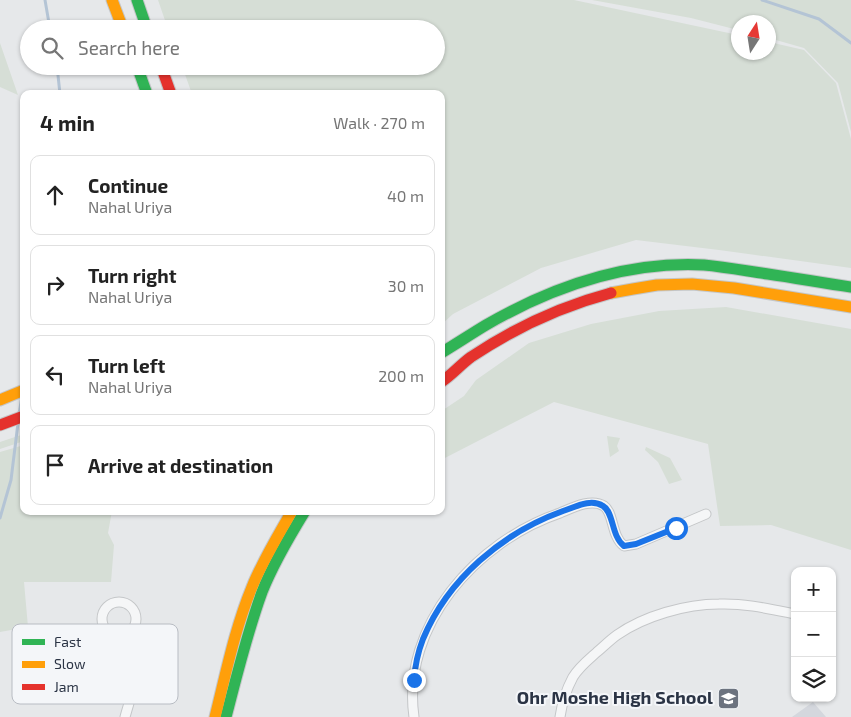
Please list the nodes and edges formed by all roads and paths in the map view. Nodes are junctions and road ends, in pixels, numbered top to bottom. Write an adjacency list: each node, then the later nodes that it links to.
1 (112, 0): 3 (main road)
2 (137, 0): 4 (main road)
3 (120, 20)
4 (144, 20)
5 (140, 75): 7 (main road)
6 (164, 75): 8 (main road)
7 (146, 90)
8 (170, 90)
9 (851, 287): 11 (main road)
10 (851, 307): 14 (main road)
11 (445, 352)
12 (445, 359): 13 (main road)
13 (445, 378)
14 (445, 379)
15 (20, 392): 16 (main road)
16 (0, 400)
17 (20, 418): 18 (main road)
18 (0, 425)
19 (706, 514): 27 (street)
20 (290, 515): 25 (main road)
21 (304, 515): 26 (main road)
22 (791, 613): 28 (street)
23 (129, 704): 24 (street)
24 (125, 717)
25 (215, 717)
26 (226, 717)
27 (414, 717)
28 (560, 717)

